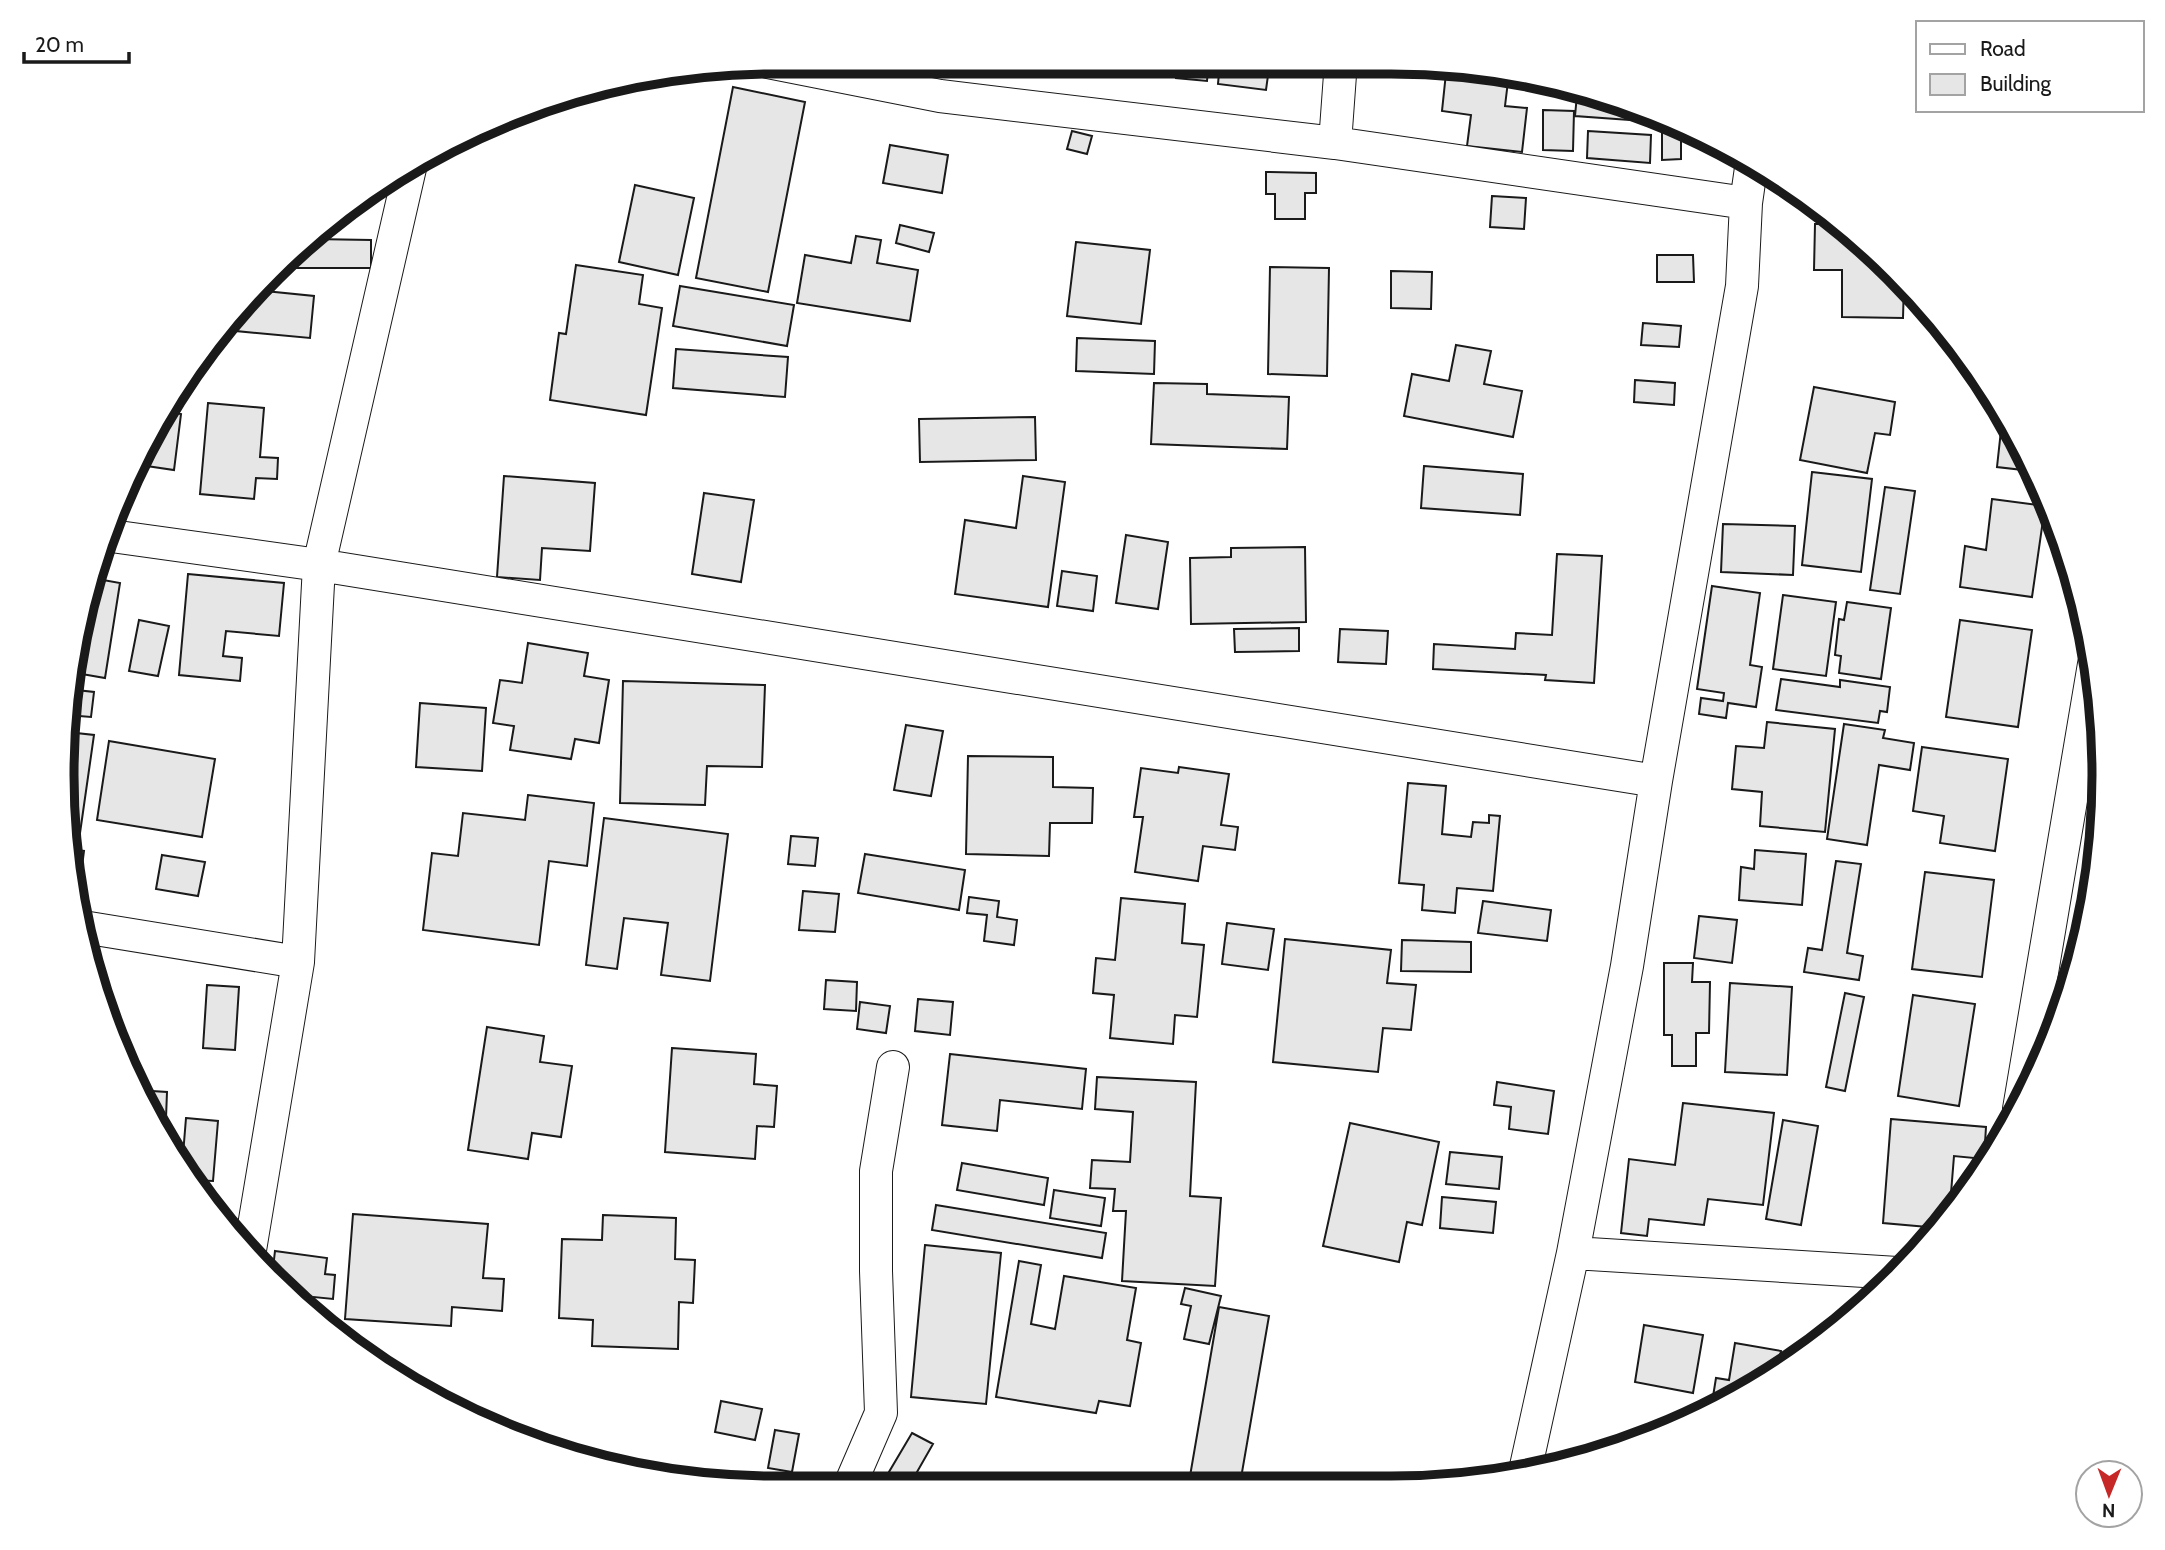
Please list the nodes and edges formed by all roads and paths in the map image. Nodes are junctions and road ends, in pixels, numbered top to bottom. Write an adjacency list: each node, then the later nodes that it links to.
1 (829, 74): 3 (street)
2 (1340, 74): 3 (street)
3 (1335, 143): 6 (street)
4 (1750, 173): 6 (street)
5 (408, 177): 8 (street)
6 (1746, 203): 10 (street)
7 (116, 537): 8 (street)
8 (319, 565): 10 (street); 12 (street)
9 (2087, 704): 14 (street)
10 (1656, 781): 16 (street)
11 (91, 928): 12 (street)
12 (298, 962): 15 (street)
13 (893, 1067): 19 (street)
14 (2025, 1071)
15 (251, 1242)
16 (1573, 1253): 17 (street); 18 (street)
17 (1885, 1272)
18 (1527, 1463)
19 (853, 1476)

